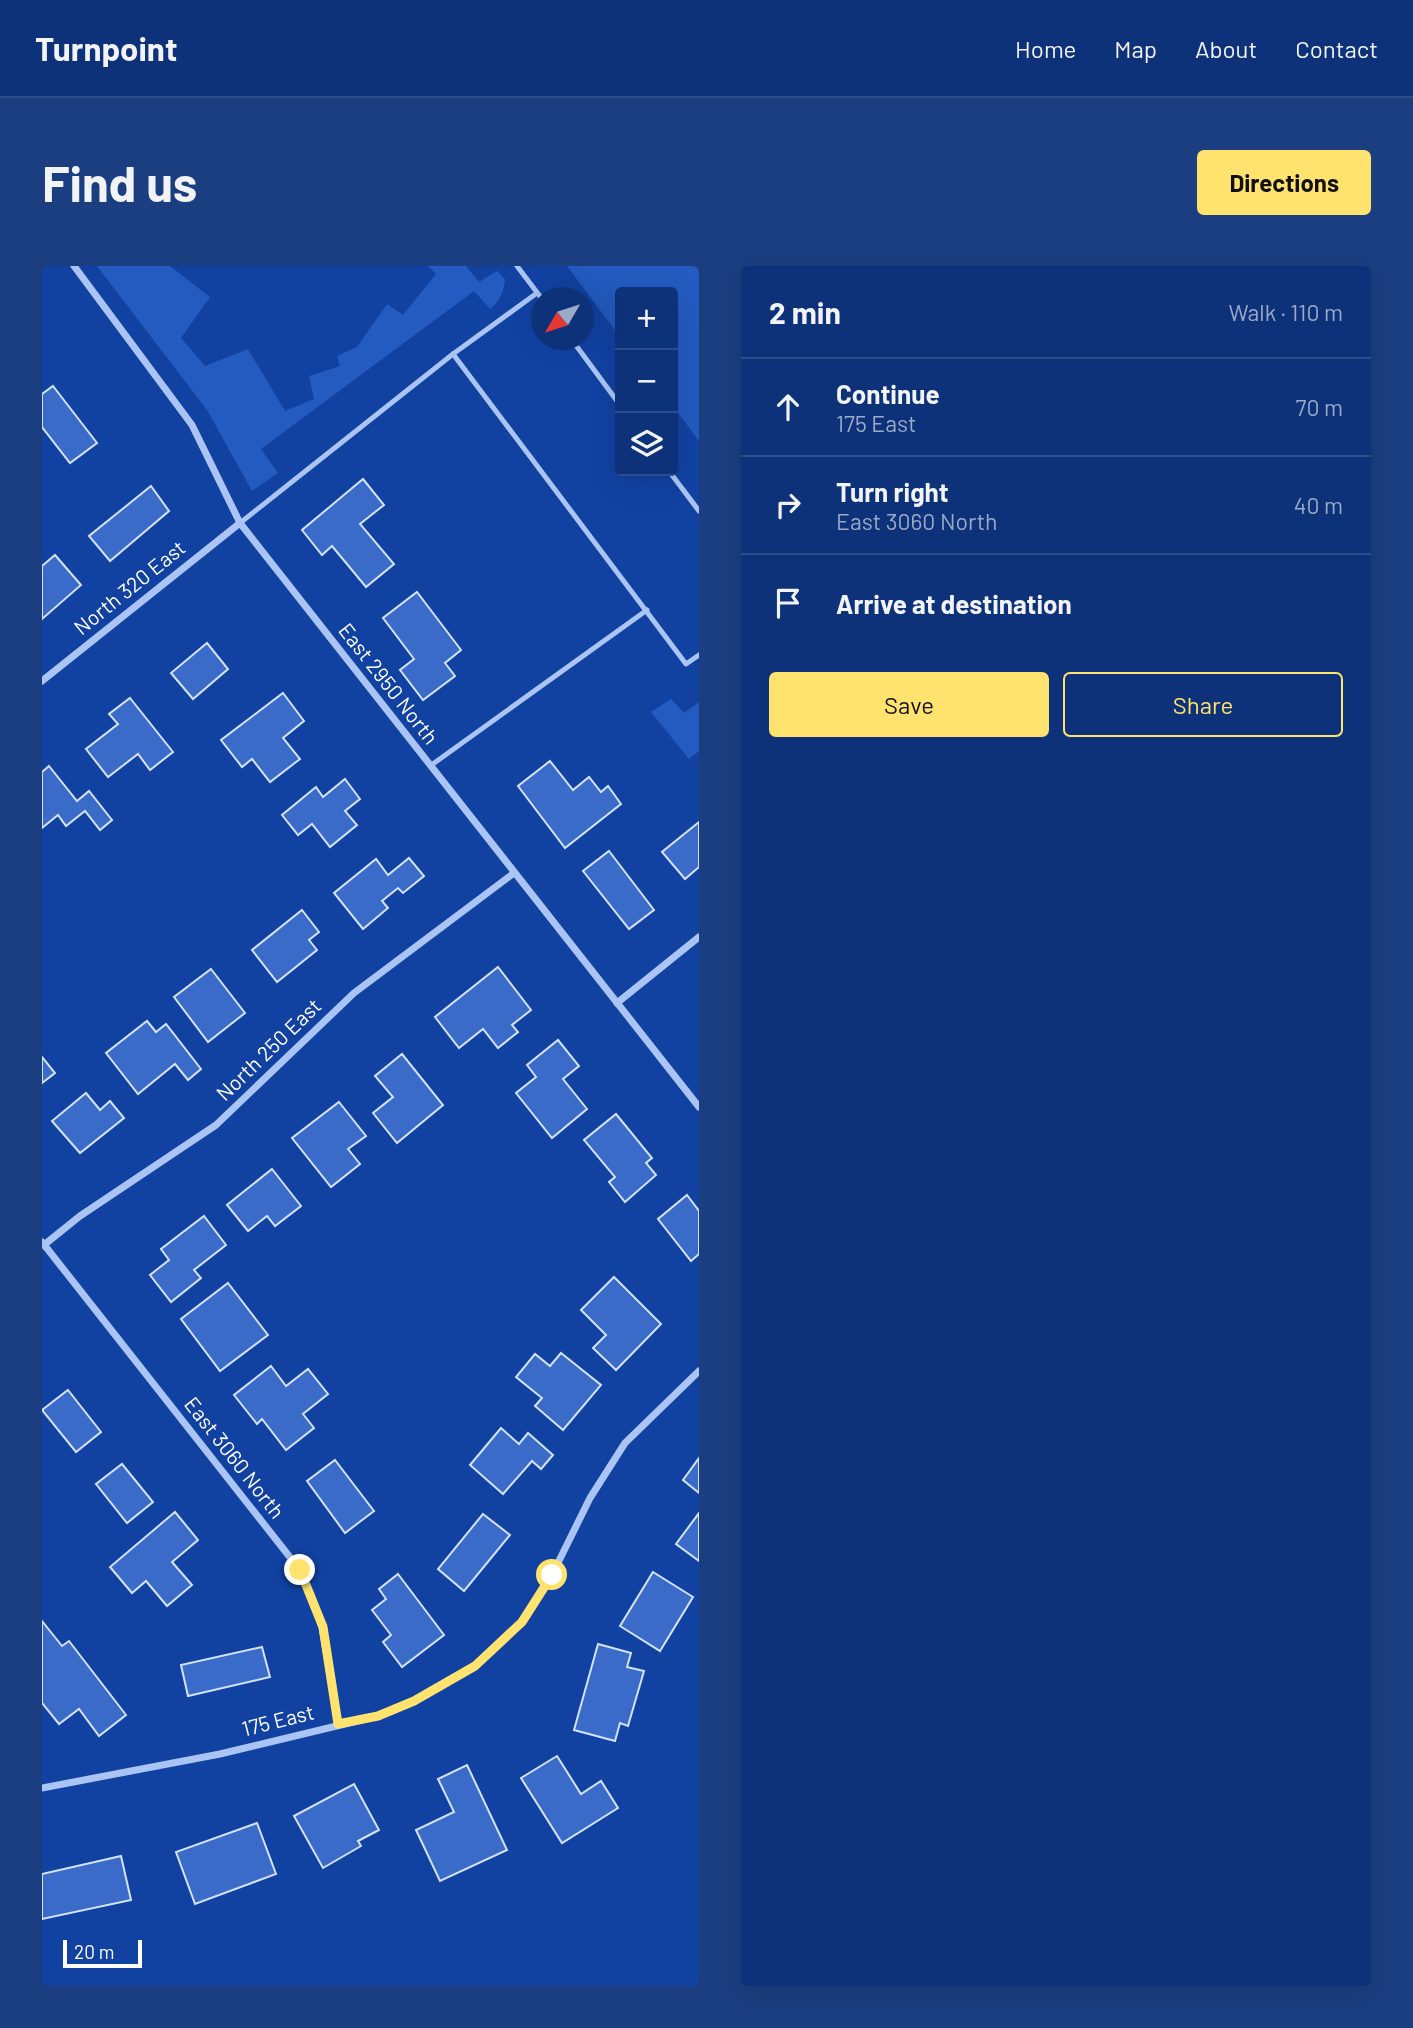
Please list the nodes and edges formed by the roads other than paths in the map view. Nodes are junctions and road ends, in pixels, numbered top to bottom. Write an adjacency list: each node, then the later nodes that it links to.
1 (74, 266): 10 (street, East 2950 North)
2 (517, 266): 3 (lane)
3 (533, 287)
4 (531, 297): 6 (lane)
5 (579, 350): 7 (lane)
6 (453, 354): 10 (lane); 11 (lane)
7 (615, 398)
8 (673, 476): 9 (lane)
9 (699, 511)
10 (240, 523): 13 (street, North 320 East); 14 (street, East 2950 North)
11 (647, 610): 12 (lane); 14 (lane)
12 (699, 655)
13 (42, 681)
14 (430, 766): 15 (street, East 2950 North)
15 (514, 873): 17 (street, East 2950 North); 19 (street, North 250 East)
16 (699, 937): 17 (street)
17 (617, 1003): 18 (street, East 2950 North)
18 (699, 1107)
19 (43, 1243): 21 (street, East 3060 North)
20 (699, 1371): 21 (street, 175 East)
21 (338, 1724): 22 (street, 175 East)
22 (42, 1788)

